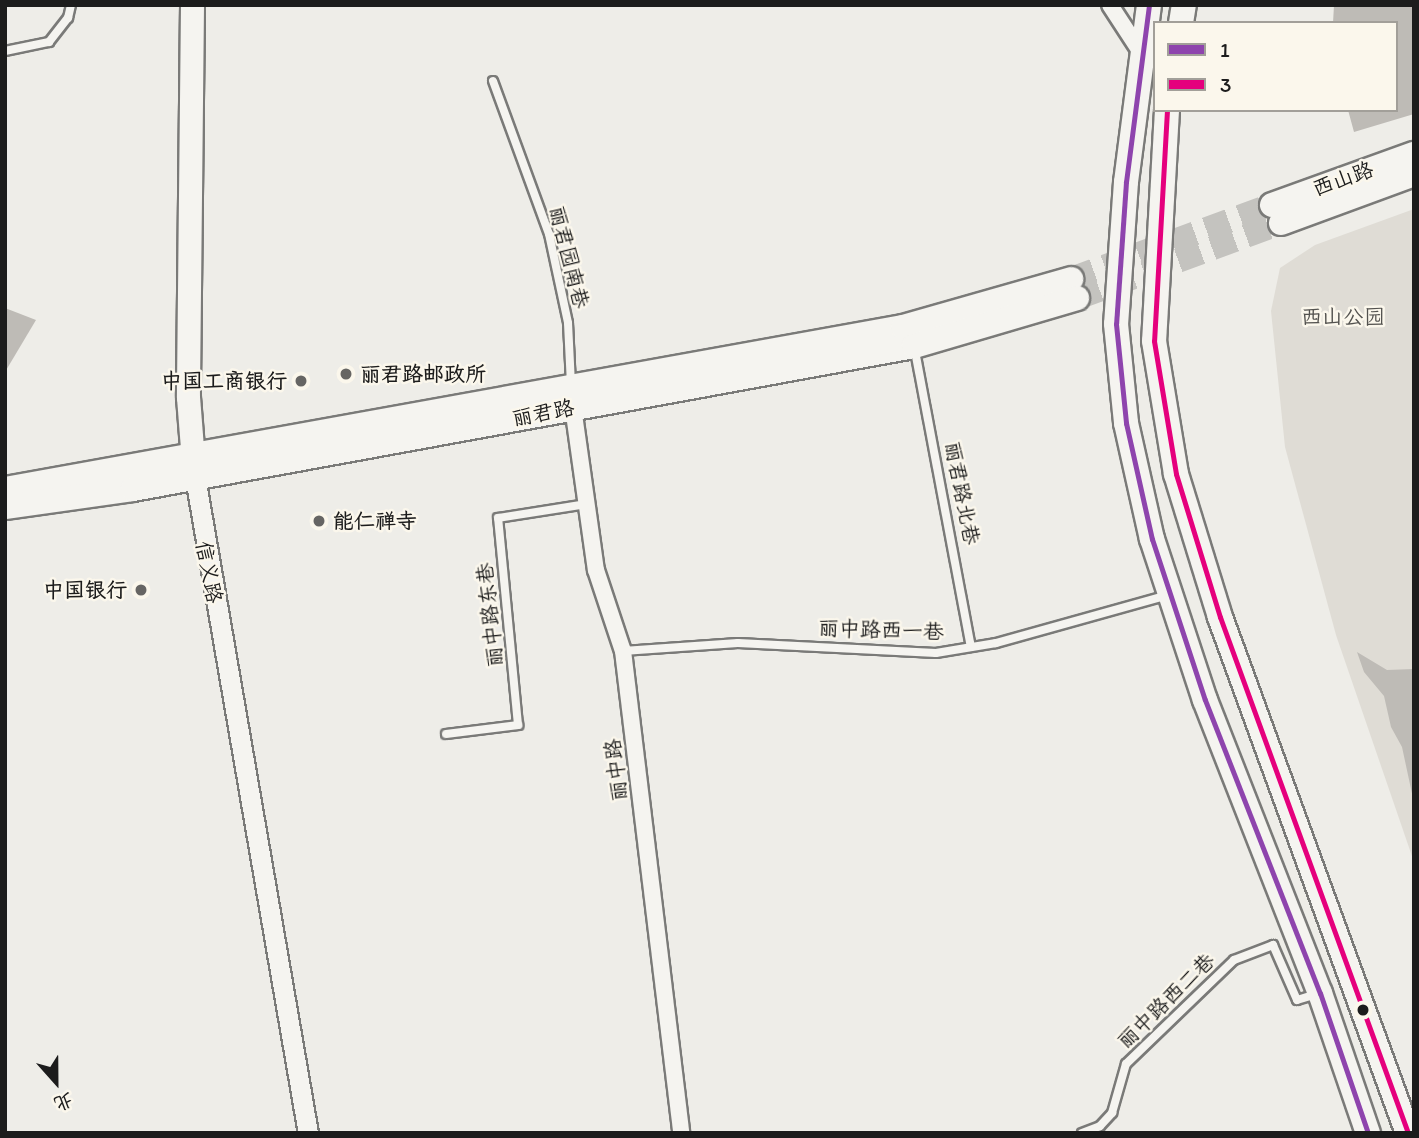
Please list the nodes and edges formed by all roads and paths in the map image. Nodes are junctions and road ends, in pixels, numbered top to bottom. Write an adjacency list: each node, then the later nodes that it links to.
1 (71, 5): 5 (lane)
2 (192, 5): 13 (main road, 信义路)
3 (1110, 5): 6 (street)
4 (1149, 5): 6 (main road)
5 (5, 51)
6 (1142, 54): 17 (main road)
7 (493, 81): 12 (lane, 丽君园南巷)
8 (1167, 112): 26 (main road)
9 (1414, 154): 10 (main road, 西山路)
10 (1414, 174)
11 (914, 346): 12 (main road, 丽君路); 12 (main road, 丽君路); 18 (lane, 丽君路北巷)
12 (572, 395): 13 (main road, 丽君路); 15 (street, 丽中路)
13 (194, 466): 14 (main road, 丽君路); 16 (main road, 丽君路); 22 (street, 信义路)
14 (5, 489)
15 (586, 504): 19 (street, 丽中路); 20 (lane, 丽中路东巷)
16 (5, 508)
17 (1173, 593): 18 (lane, 丽中路西一巷); 21 (main road)
18 (971, 647): 19 (lane, 丽中路西一巷)
19 (623, 651): 23 (street, 丽中路)
20 (446, 734)
21 (1320, 993): 24 (lane, 丽中路西二巷); 25 (main road)
22 (308, 1133)
23 (681, 1133)
24 (1082, 1133)
25 (1368, 1133)
26 (1408, 1133)

